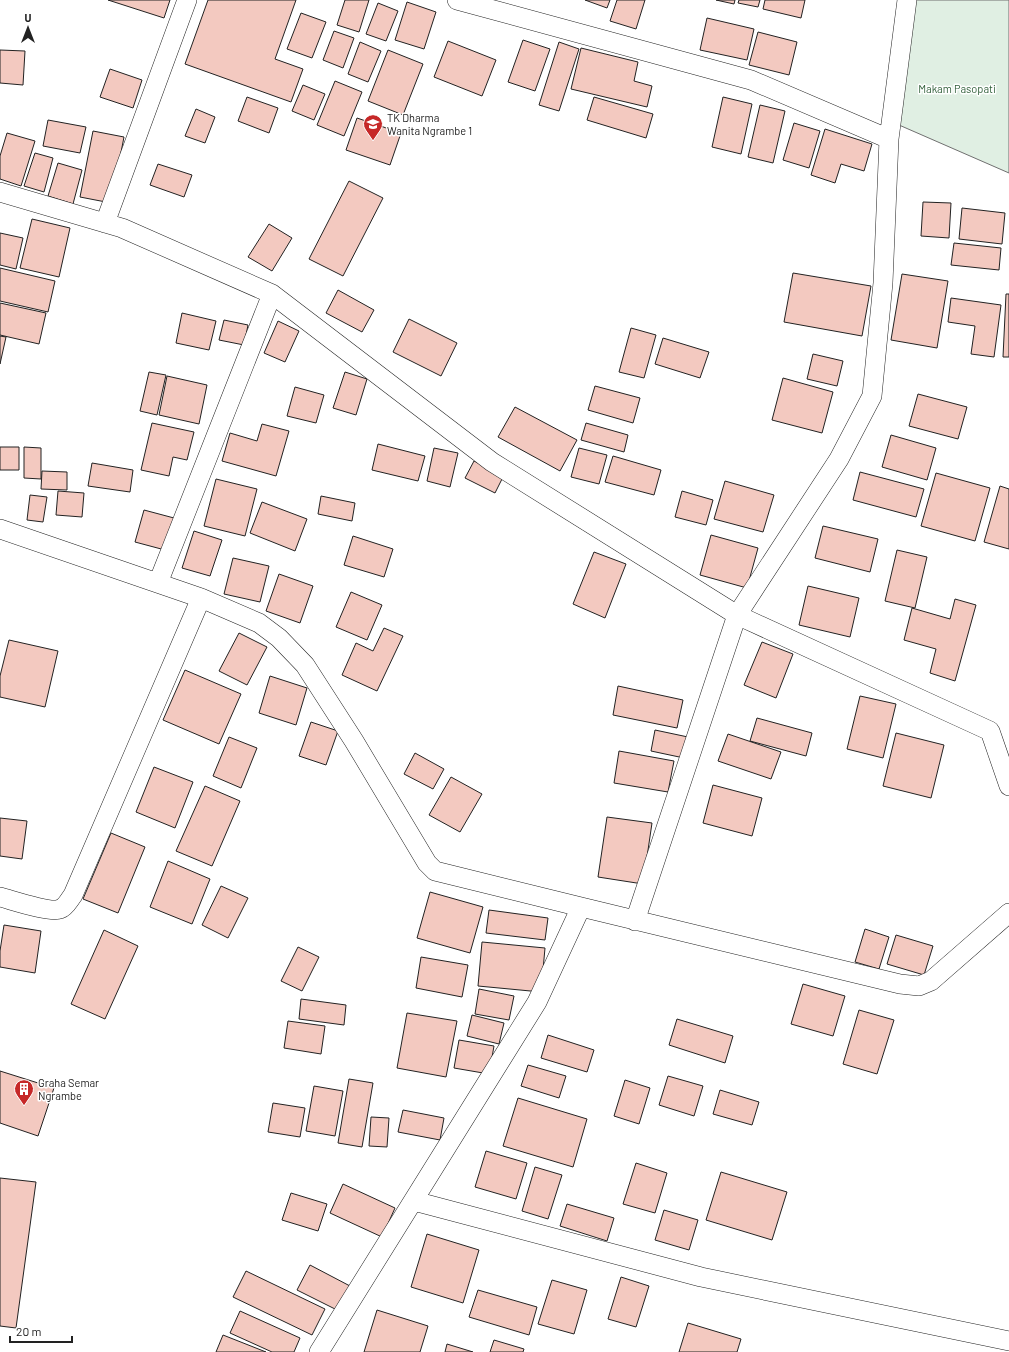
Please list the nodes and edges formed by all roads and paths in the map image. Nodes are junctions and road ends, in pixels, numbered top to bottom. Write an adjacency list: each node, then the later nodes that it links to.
1 (186, 0): 6 (street)
2 (457, 0): 4 (street)
3 (907, 0): 4 (street)
4 (889, 139): 11 (street)
5 (0, 192): 6 (street)
6 (105, 222): 7 (street)
7 (272, 294): 9 (street); 11 (street)
8 (0, 529): 9 (street)
9 (158, 583): 10 (street)
10 (201, 598): 13 (street); 14 (street)
11 (736, 615): 12 (street); 16 (street)
12 (1009, 786)
13 (0, 897)
14 (581, 907): 16 (street); 17 (street)
15 (1009, 914): 16 (street)
16 (635, 921)
17 (414, 1200): 18 (street); 19 (street)
18 (1009, 1341)
19 (321, 1351)

